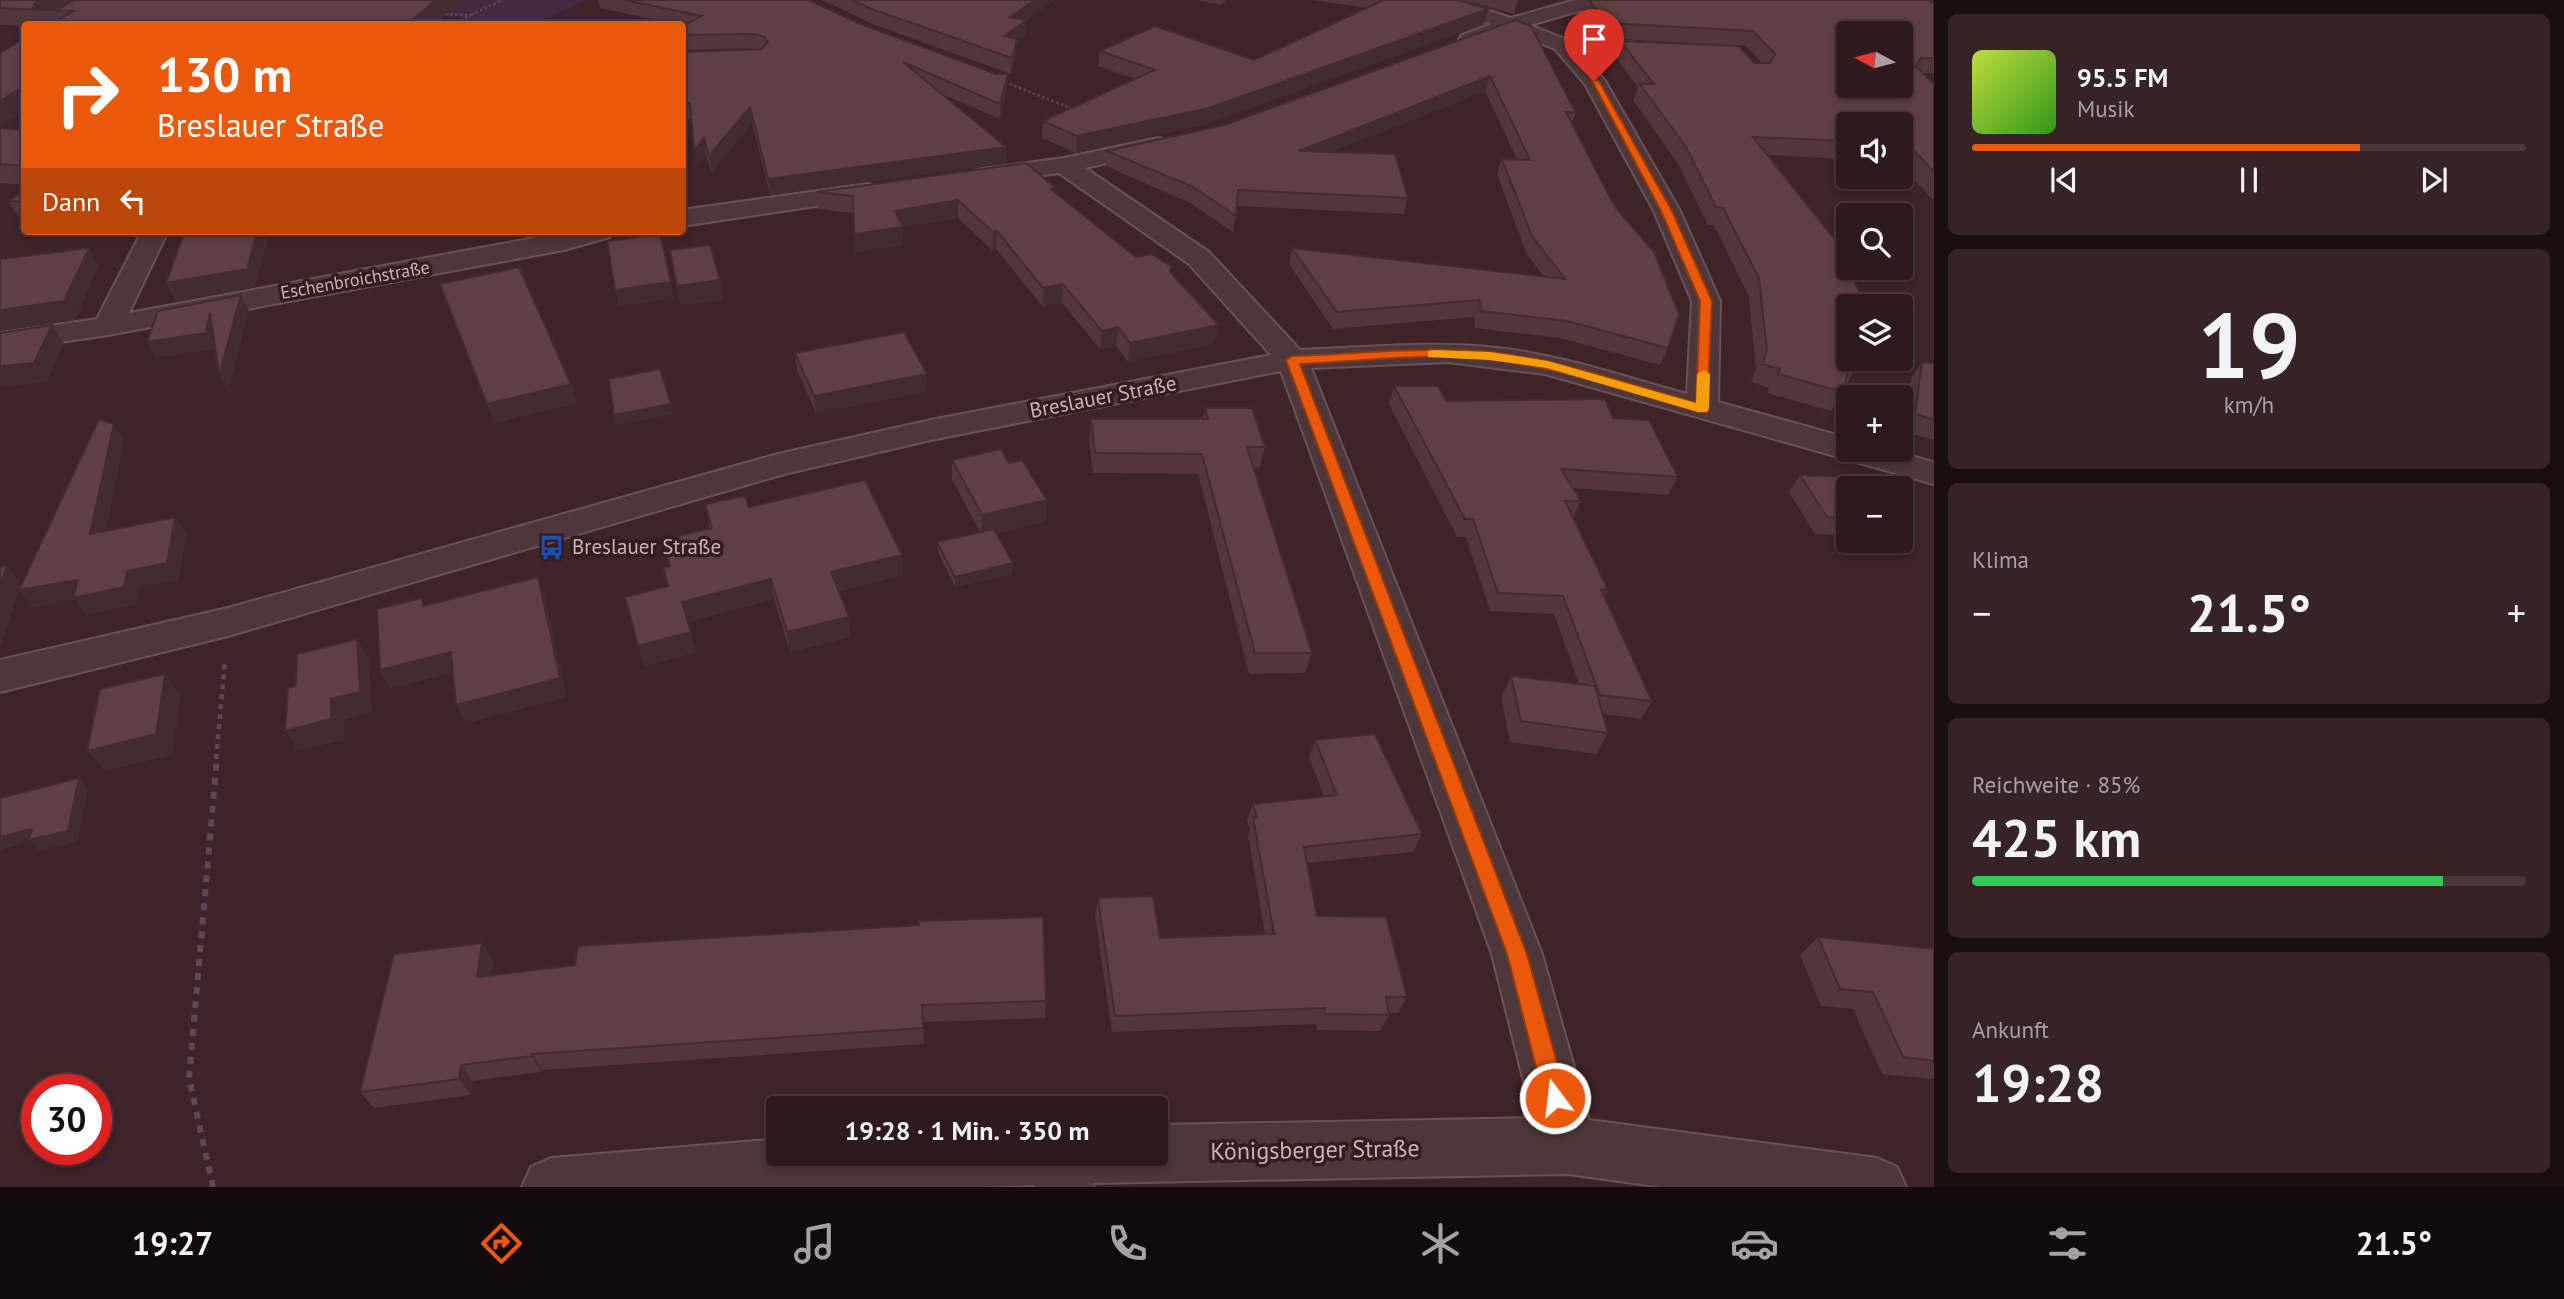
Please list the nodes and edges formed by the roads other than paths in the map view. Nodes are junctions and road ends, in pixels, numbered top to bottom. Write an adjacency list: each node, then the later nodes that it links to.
1 (1435, 0): 3 (street)
2 (1596, 0): 3 (street)
3 (1511, 24): 4 (street); 5 (street)
4 (1562, 45): 6 (street); 17 (street)
5 (1447, 48)
6 (1694, 51)
7 (1174, 141): 8 (street)
8 (1064, 165): 9 (street); 16 (street)
9 (956, 180)
10 (888, 189): 11 (street)
11 (686, 217)
12 (153, 235): 14 (street)
13 (588, 235): 14 (street, Eschenbroichstraße)
14 (108, 326): 15 (street, Eschenbroichstraße)
15 (0, 342)
16 (1292, 360): 17 (street, Breslauer Straße); 21 (street, Breslauer Straße); 22 (street)
17 (1702, 409): 18 (street, Breslauer Straße)
18 (1836, 445)
19 (1895, 462): 20 (street, Breslauer Straße)
20 (1934, 473)
21 (0, 676)
22 (1568, 1146): 23 (street, Königsberger Straße); 26 (street, Königsberger Straße)
23 (1063, 1171): 24 (street, Königsberger Straße)
24 (784, 1177): 25 (street, Königsberger Straße)
25 (551, 1187)
26 (1877, 1187)

